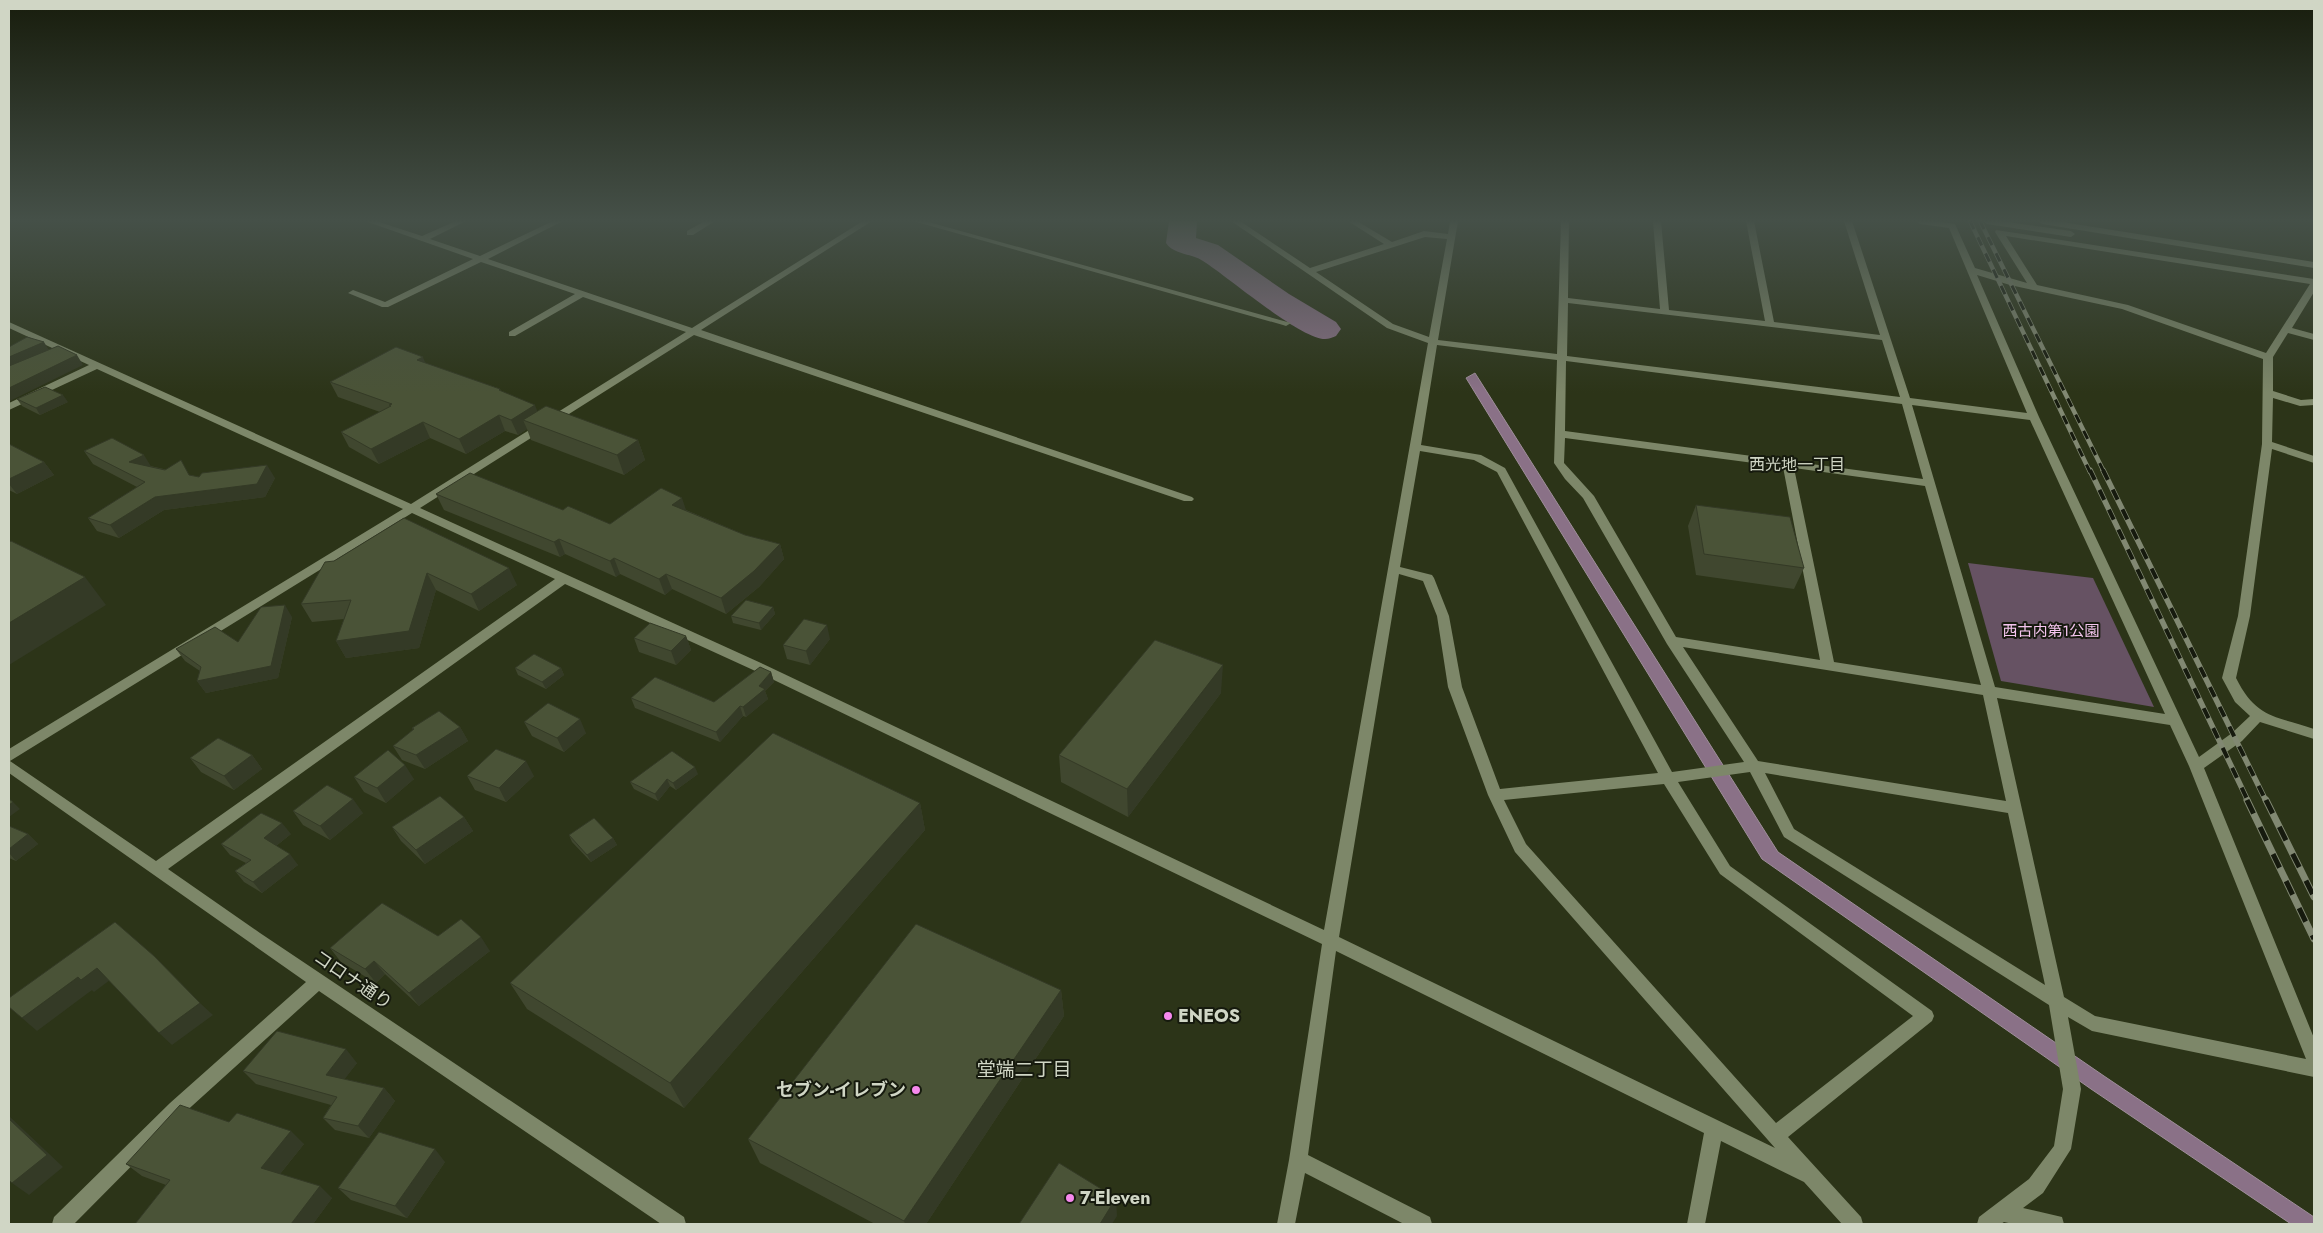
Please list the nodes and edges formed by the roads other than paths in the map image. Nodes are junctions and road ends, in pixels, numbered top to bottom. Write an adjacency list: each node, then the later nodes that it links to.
1 (440, 279): 17 (street)
2 (540, 279): 18 (street)
3 (775, 279): 25 (street)
4 (1125, 279): 21 (street)
5 (1321, 279): 29 (street)
6 (1444, 279): 29 (street)
7 (1564, 279): 19 (street)
8 (1662, 279): 20 (street)
9 (1761, 279): 23 (street)
10 (1866, 279): 28 (street)
11 (1975, 279): 39 (street)
12 (2003, 279): 16 (street)
13 (2029, 279): 16 (street)
14 (2286, 279): 15 (street)
15 (2314, 284): 24 (street)
16 (2034, 287): 31 (street)
17 (353, 293)
18 (583, 293): 25 (street); 26 (street)
19 (1563, 300): 20 (street); 33 (street)
20 (1665, 313): 23 (street)
21 (1286, 323)
22 (9, 325): 30 (street)
23 (1770, 325): 28 (street)
24 (2286, 329): 27 (street); 31 (street)
25 (692, 330): 46 (street); 47 (street)
26 (512, 334)
27 (2314, 337)
28 (1885, 338): 36 (street)
29 (1434, 342): 33 (street); 42 (street)
30 (66, 351): 32 (street); 34 (street)
31 (2268, 357): 35 (street)
32 (49, 358)
33 (1562, 358): 36 (street); 40 (street)
34 (98, 366): 38 (street); 47 (street)
35 (2268, 393): 37 (street); 41 (street)
36 (1906, 401): 39 (street); 45 (street)
37 (2314, 402)
38 (9, 407)
39 (2034, 417): 54 (street)
40 (1560, 434): 44 (street); 50 (street)
41 (2267, 444): 43 (street); 53 (street)
42 (1416, 447): 48 (street); 60 (street)
43 (2314, 460)
44 (1788, 465): 45 (street); 51 (street)
45 (1929, 483): 52 (street)
46 (1188, 499)
47 (411, 509): 49 (street); 56 (street)
48 (1395, 569): 61 (street); 64 (street)
49 (563, 579): 63 (street); 64 (street)
50 (1672, 641): 51 (street); 58 (street)
51 (1828, 666): 52 (street)
52 (1989, 691): 54 (street); 62 (street)
53 (2258, 716): 55 (street); 59 (street)
54 (2175, 721): 59 (street)
55 (2314, 734)
56 (9, 756)
57 (9, 766): 63 (street, コロナ通り)
58 (1754, 766): 60 (street); 62 (street); 66 (street)
59 (2196, 766): 67 (street)
60 (1668, 778): 61 (street); 70 (street)
61 (1495, 795): 70 (street)
62 (2015, 808): 66 (street)
63 (157, 869): 65 (street, コロナ通り)
64 (1330, 940): 69 (street); 71 (street)
65 (319, 981): 74 (street); 75 (street, コロナ通り)
66 (2057, 1002): 68 (street); 73 (street)
67 (2314, 1058)
68 (2314, 1069)
69 (1714, 1129): 72 (street); 78 (street)
70 (1776, 1135): 72 (street)
71 (1298, 1160): 76 (street); 77 (street)
72 (1808, 1174): 79 (street)
73 (2004, 1213): 80 (street); 81 (street)
74 (61, 1224)
75 (677, 1224)
76 (1286, 1224)
77 (1423, 1224)
78 (1696, 1224)
79 (1854, 1224)
80 (1986, 1224)
81 (2055, 1224)

